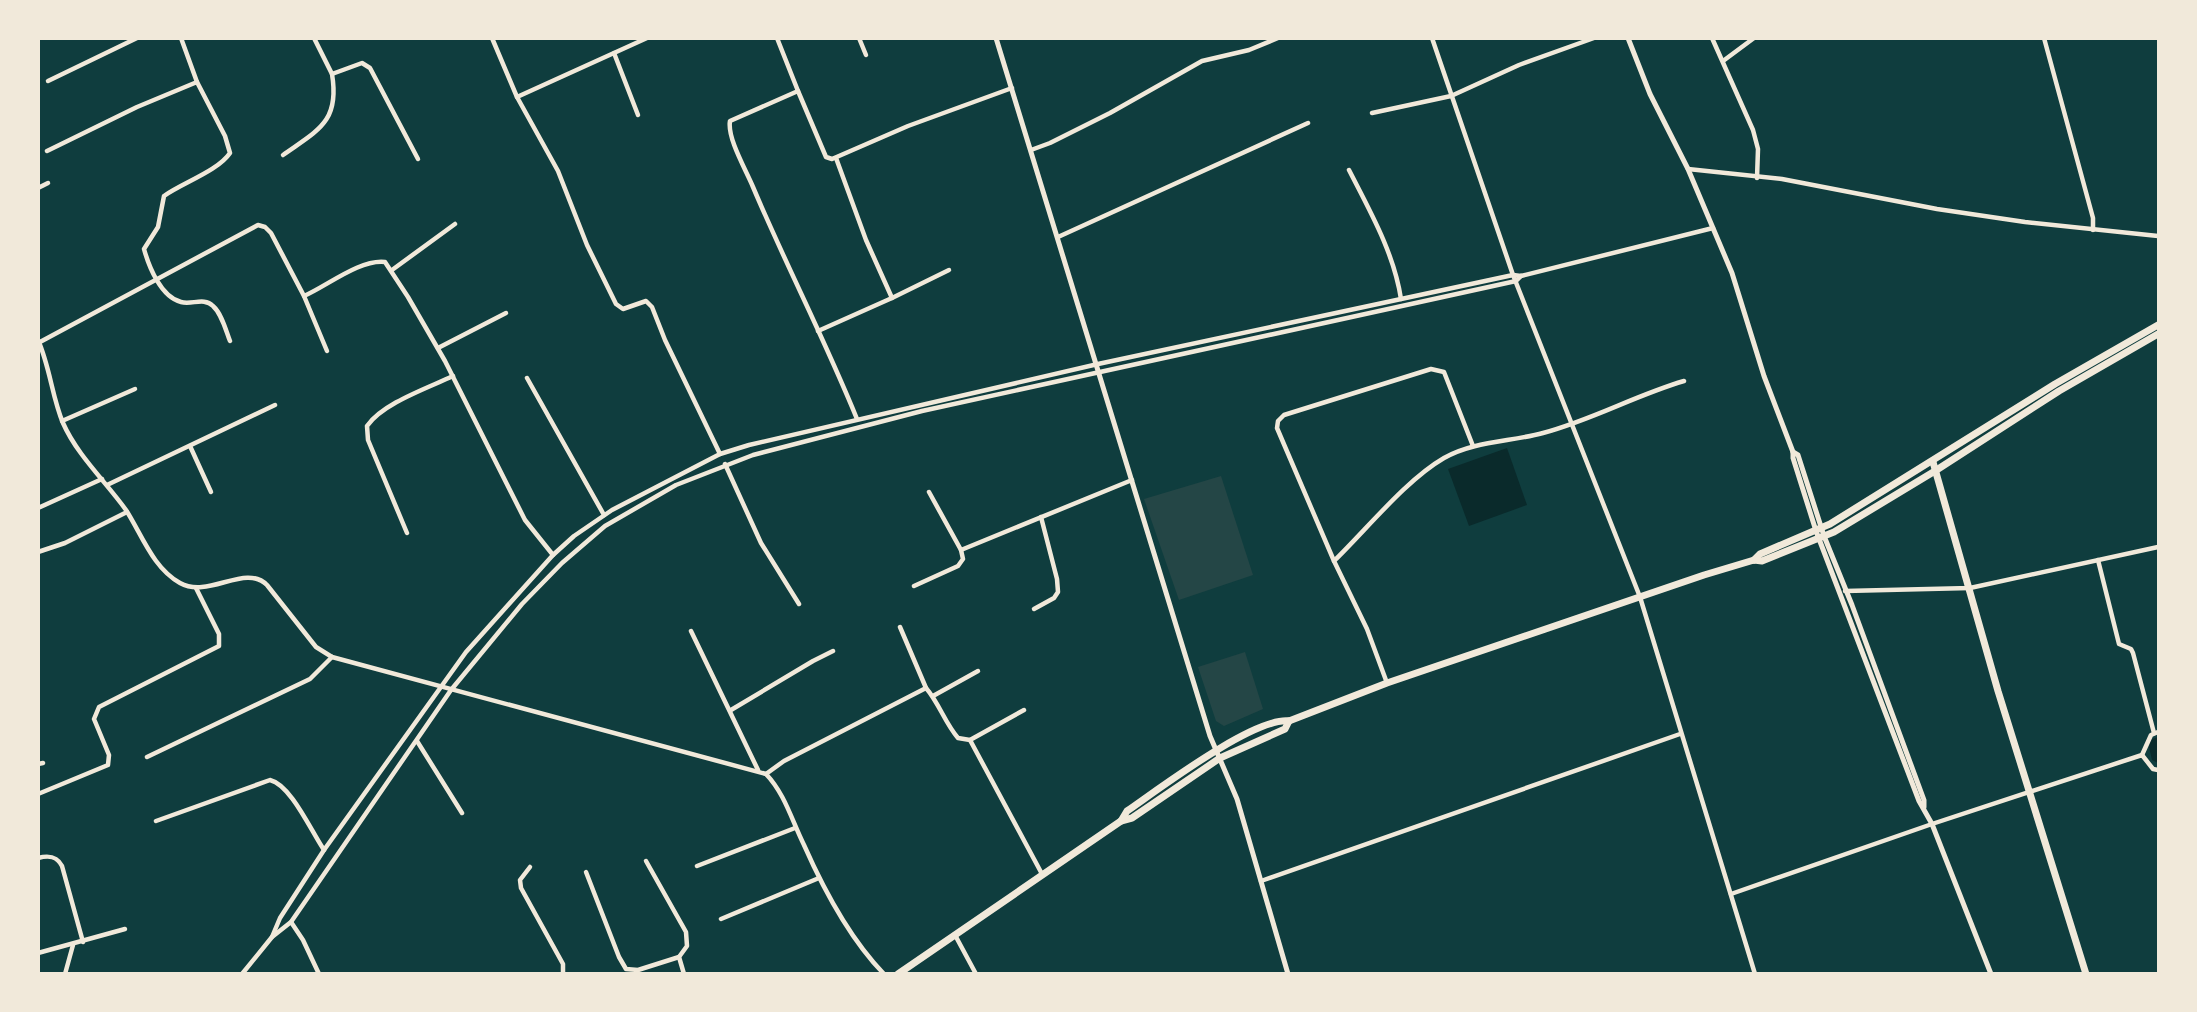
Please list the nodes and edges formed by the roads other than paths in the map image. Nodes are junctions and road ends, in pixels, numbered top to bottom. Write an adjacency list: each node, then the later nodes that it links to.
1 (137, 38): 20 (street)
2 (181, 38): 21 (street)
3 (314, 38): 19 (street)
4 (492, 38): 25 (street)
5 (647, 38): 16 (street)
6 (777, 38): 23 (street)
7 (859, 38): 17 (street)
8 (996, 38): 22 (street)
9 (1278, 38): 30 (street)
10 (1432, 38): 24 (street)
11 (1594, 38): 24 (street)
12 (1628, 38): 34 (street)
13 (1712, 38): 18 (street)
14 (1754, 38): 18 (street)
15 (2045, 38): 41 (street)
16 (614, 53): 25 (street); 27 (street)
17 (866, 55)
18 (1723, 61): 36 (street)
19 (332, 74): 31 (street); 33 (street)
20 (48, 81)
21 (197, 82): 29 (street); 48 (street)
22 (1012, 88): 30 (street); 32 (street)
23 (798, 90): 32 (street); 55 (street)
24 (1451, 96): 26 (street); 46 (street)
25 (517, 97): 72 (street)
26 (1372, 113)
27 (638, 114)
28 (1308, 123): 43 (street)
29 (47, 150)
30 (1031, 150): 43 (street)
31 (283, 155)
32 (836, 158): 51 (street)
33 (418, 159)
34 (1688, 169): 36 (street); 40 (street)
35 (1349, 170): 52 (street)
36 (1757, 178): 41 (street)
37 (48, 183): 38 (street)
38 (38, 188)
39 (455, 224): 44 (street)
40 (1713, 228): 47 (street); 86 (street)
41 (2093, 230): 42 (street)
42 (2158, 236)
43 (1058, 237): 61 (street)
44 (392, 270): 50 (street); 59 (street)
45 (949, 270): 51 (street)
46 (1513, 275): 47 (street); 49 (street); 52 (street)
47 (1521, 276): 49 (street)
48 (157, 279): 50 (street); 57 (street); 58 (street)
49 (1516, 281): 61 (street); 69 (street)
50 (304, 296): 60 (street)
51 (892, 298): 55 (street)
52 (1401, 299): 61 (street)
53 (506, 313): 59 (street)
54 (2158, 325): 73 (main road)
55 (818, 331): 67 (street)
56 (2158, 334): 75 (main road)
57 (39, 341): 68 (street)
58 (230, 341)
59 (438, 349): 62 (street)
60 (327, 351)
61 (1099, 367): 67 (street); 74 (street); 77 (street)
62 (453, 376): 85 (street); 90 (street)
63 (527, 378): 83 (street)
64 (1684, 381): 69 (street)
65 (135, 389): 68 (street)
66 (275, 405): 70 (street)
67 (857, 419): 72 (street)
68 (62, 421): 76 (street)
69 (1573, 424): 71 (street); 97 (street)
70 (190, 446): 78 (street); 79 (street)
71 (1473, 446): 92 (street); 92 (street)
72 (720, 454): 83 (street)
73 (1933, 462): 75 (main road); 86 (main road)
74 (725, 464): 98 (street); 108 (street)
75 (1935, 471): 86 (main road); 95 (main road)
76 (102, 478): 78 (street); 81 (street)
77 (1132, 480): 84 (street); 116 (street)
78 (107, 485): 82 (street)
79 (211, 492)
80 (929, 492): 88 (street)
81 (38, 508)
82 (127, 512): 89 (street); 94 (street)
83 (604, 515): 90 (street)
84 (1041, 517): 88 (street); 99 (street)
85 (407, 533)
86 (1820, 534): 96 (street); 97 (main road)
87 (2158, 547): 91 (street)
88 (961, 550): 93 (street)
89 (38, 552)
90 (553, 555): 106 (street)
91 (2098, 560): 95 (street); 112 (street)
92 (1334, 561): 105 (street)
93 (914, 586)
94 (196, 587): 103 (street); 123 (street)
95 (1970, 588): 96 (street); 122 (main road)
96 (1842, 591): 126 (street)
97 (1640, 597): 105 (main road); 113 (street)
98 (799, 604)
99 (1034, 609)
100 (900, 627): 107 (street)
101 (691, 631): 110 (street)
102 (833, 651): 110 (street)
103 (332, 657): 106 (street); 118 (street)
104 (978, 671): 109 (street)
105 (1387, 683): 116 (main road)
106 (440, 687): 108 (street); 128 (street)
107 (926, 688): 109 (street); 121 (street)
108 (451, 690): 115 (street); 120 (street)
109 (933, 696): 114 (street)
110 (731, 710): 120 (street)
111 (1024, 710): 114 (street)
112 (2156, 733): 117 (street)
113 (1680, 734): 136 (street); 137 (street)
114 (970, 740): 134 (street)
115 (417, 741): 124 (street); 139 (street)
116 (1218, 754): 134 (main road); 136 (street)
117 (2143, 755): 119 (street); 122 (street)
118 (147, 757)
119 (2158, 770)
120 (758, 771): 121 (street)
121 (766, 774): 127 (street)
122 (2030, 793): 126 (street); 158 (main road)
123 (38, 794)
124 (462, 813)
125 (156, 821): 128 (street)
126 (1932, 824): 137 (street); 157 (street)
127 (795, 828): 131 (street); 135 (street)
128 (324, 850): 142 (street)
129 (38, 858): 143 (street)
130 (646, 861): 146 (street)
131 (697, 866)
132 (530, 867): 150 (street)
133 (586, 872): 146 (street)
134 (1042, 874): 141 (main road)
135 (819, 878): 138 (street); 152 (street)
136 (1261, 881): 155 (street)
137 (1731, 894): 156 (street)
138 (721, 919)
139 (291, 922): 142 (street); 149 (street)
140 (125, 929): 143 (street)
141 (955, 934): 153 (main road); 154 (street)
142 (272, 937): 148 (street)
143 (83, 942): 144 (street)
144 (73, 945): 145 (street); 147 (street)
145 (38, 953)
146 (679, 957): 151 (street)
147 (65, 974)
148 (242, 974)
149 (319, 974)
150 (564, 974)
151 (684, 974)
152 (884, 974)
153 (898, 974)
154 (976, 974)
155 (1287, 974)
156 (1755, 974)
157 (1991, 974)
158 (2086, 974)

